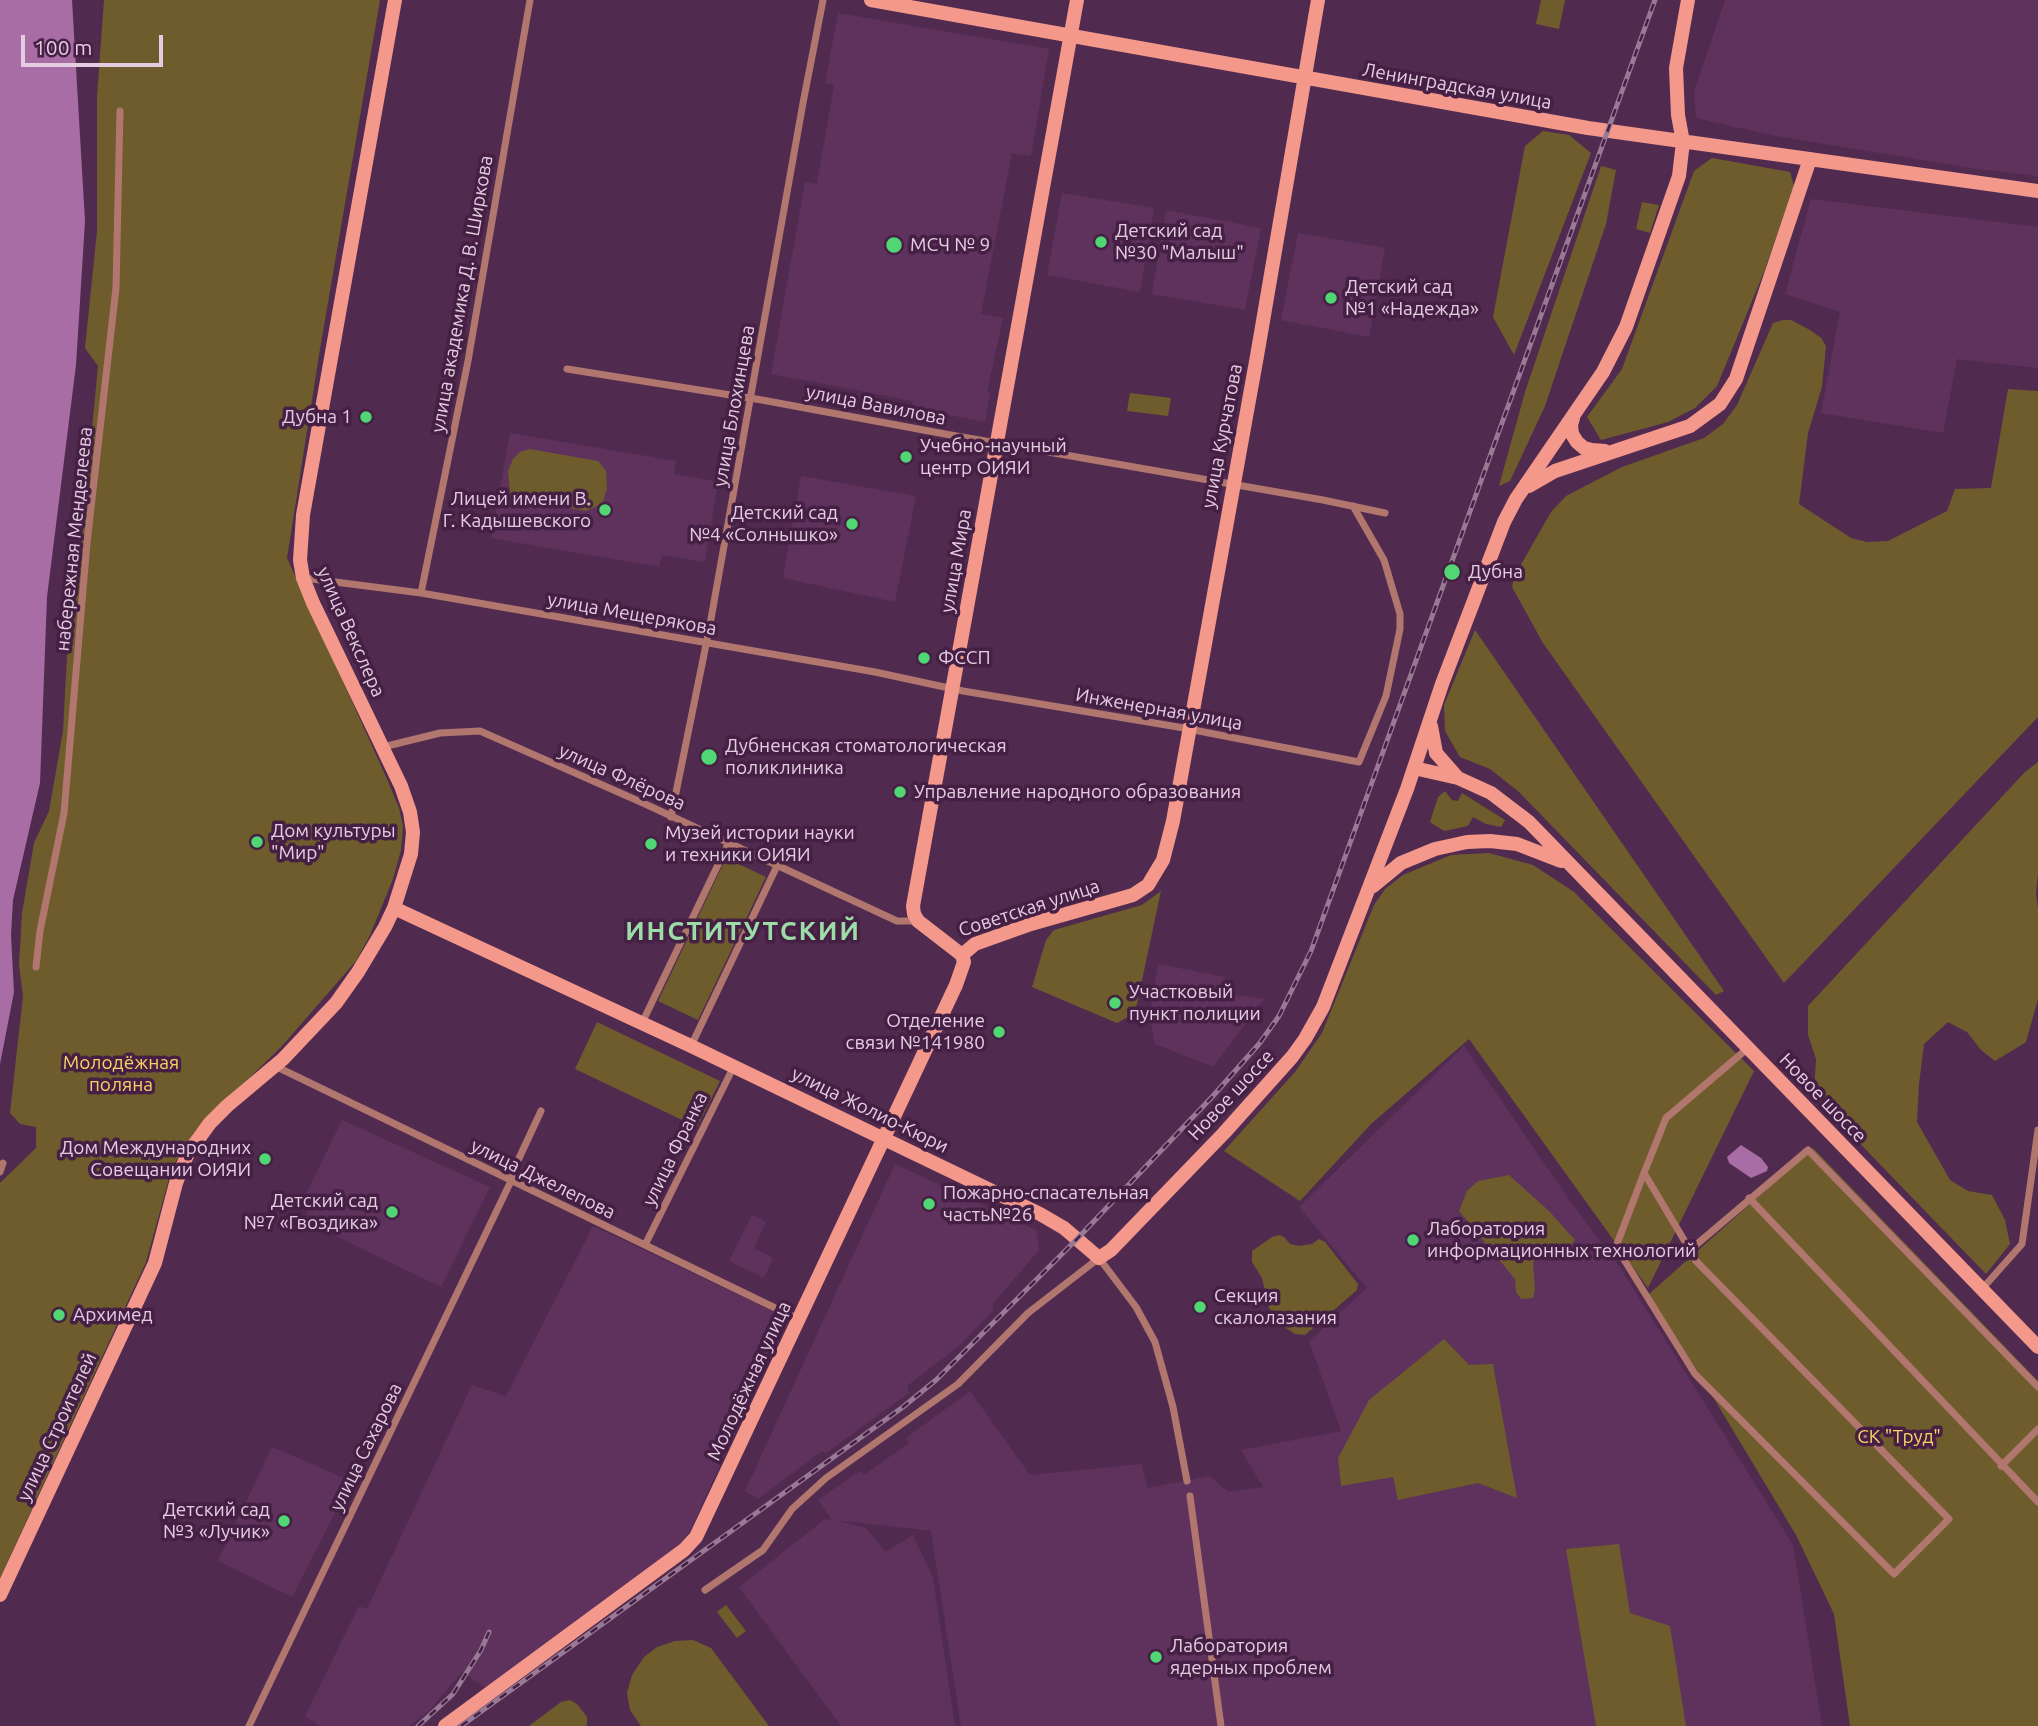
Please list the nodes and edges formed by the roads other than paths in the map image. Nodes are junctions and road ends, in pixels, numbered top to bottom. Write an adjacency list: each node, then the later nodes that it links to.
1 (395, 0): 23 (main road, улица Векслера)
2 (530, 0): 24 (street, улица академика Д. В. Ширкова)
3 (823, 0): 15 (street, улица Блохинцева)
4 (872, 0): 8 (main road, Ленинградская улица)
5 (1077, 0): 8 (main road, улица Мира)
6 (1318, 0): 9 (main road, улица Курчатова)
7 (1688, 0): 11 (main road)
8 (1070, 37): 9 (main road, Ленинградская улица); 17 (main road, улица Мира)
9 (1304, 79): 11 (main road, Ленинградская улица); 19 (main road, улица Курчатова)
10 (120, 111): 45 (street, набережная Менделеева)
11 (1683, 142): 12 (main road, Ленинградская улица); 16 (main road)
12 (1810, 159): 13 (main road, Ленинградская улица); 18 (main road)
13 (2038, 191)
14 (567, 369): 15 (street, улица Вавилова)
15 (752, 398): 17 (street, улица Вавилова); 25 (street, улица Блохинцева)
16 (1574, 416): 18 (main road); 20 (main road)
17 (996, 443): 19 (street, улица Вавилова); 26 (main road, улица Мира)
18 (1624, 448): 20 (main road)
19 (1233, 484): 21 (street, улица Вавилова); 28 (main road, улица Курчатова)
20 (1522, 491): 27 (main road)
21 (1353, 506): 22 (street, улица Вавилова); 28 (street, Инженерная улица)
22 (1385, 513)
23 (303, 578): 24 (street, улица Мещерякова); 29 (main road, улица Векслера)
24 (421, 593): 25 (street, улица Мещерякова)
25 (707, 643): 26 (street, улица Мещерякова); 32 (street, улица Блохинцева)
26 (954, 688): 28 (street, Инженерная улица); 43 (main road, улица Мира)
27 (1430, 719): 30 (main road); 31 (main road, Новое шоссе)
28 (1189, 730): 40 (main road, улица Курчатова)
29 (383, 747): 32 (street, улица Флёрова); 42 (main road, улица Векслера)
30 (1414, 768): 31 (main road, Новое шоссе); 36 (main road, Новое шоссе)
31 (1458, 778): 33 (main road, Новое шоссе)
32 (671, 817): 34 (street, улица Флёрова)
33 (1529, 822): 35 (main road); 39 (main road, Новое шоссе)
34 (728, 844): 38 (street, улица Флёрова); 46 (street)
35 (1517, 844): 37 (main road, Новое шоссе); 39 (main road, Новое шоссе)
36 (1384, 848): 37 (main road); 41 (main road, Новое шоссе)
37 (1411, 859): 41 (main road, Новое шоссе)
38 (776, 866): 43 (street, улица Флёрова); 47 (street)
39 (1580, 875): 48 (main road, Новое шоссе)
40 (1156, 876): 44 (main road, Советская улица)
41 (1367, 893): 61 (main road, Новое шоссе)
42 (394, 908): 46 (main road, улица Жолио-Кюри); 49 (main road, улица Векслера)
43 (918, 920): 44 (main road, Советская улица)
44 (962, 955): 53 (main road, Молодёжная улица)
45 (36, 967)
46 (642, 1023): 47 (main road, улица Жолио-Кюри)
47 (691, 1046): 50 (main road, улица Жолио-Кюри)
48 (1748, 1048): 56 (street); 62 (main road, Новое шоссе)
49 (275, 1066): 57 (street, улица Джелепова); 72 (main road, улица Строителей)
50 (734, 1066): 53 (main road, улица Жолио-Кюри); 59 (street, улица Франка)
51 (541, 1111): 57 (street)
52 (2038, 1130): 62 (street)
53 (883, 1139): 61 (main road, улица Жолио-Кюри); 63 (main road, Молодёжная улица)
54 (3, 1163): 55 (street)
55 (0, 1172)
56 (1644, 1174): 60 (street); 60 (street)
57 (511, 1181): 59 (street, улица Джелепова); 73 (street, улица Сахарова)
58 (1749, 1198): 60 (street); 65 (street); 67 (street)
59 (645, 1245): 63 (street, улица Джелепова)
60 (1690, 1250)
61 (1099, 1258): 68 (street, улица Жолио-Кюри); 71 (street)
62 (1982, 1290): 64 (main road, Новое шоссе)
63 (799, 1319): 74 (main road, Молодёжная улица)
64 (2038, 1347)
65 (2038, 1387)
66 (2038, 1429): 67 (street)
67 (2001, 1466): 70 (street)
68 (1187, 1481)
69 (1190, 1496): 75 (street)
70 (2038, 1502)
71 (705, 1590)
72 (0, 1595)
73 (249, 1726)
74 (445, 1726)
75 (1222, 1726)

